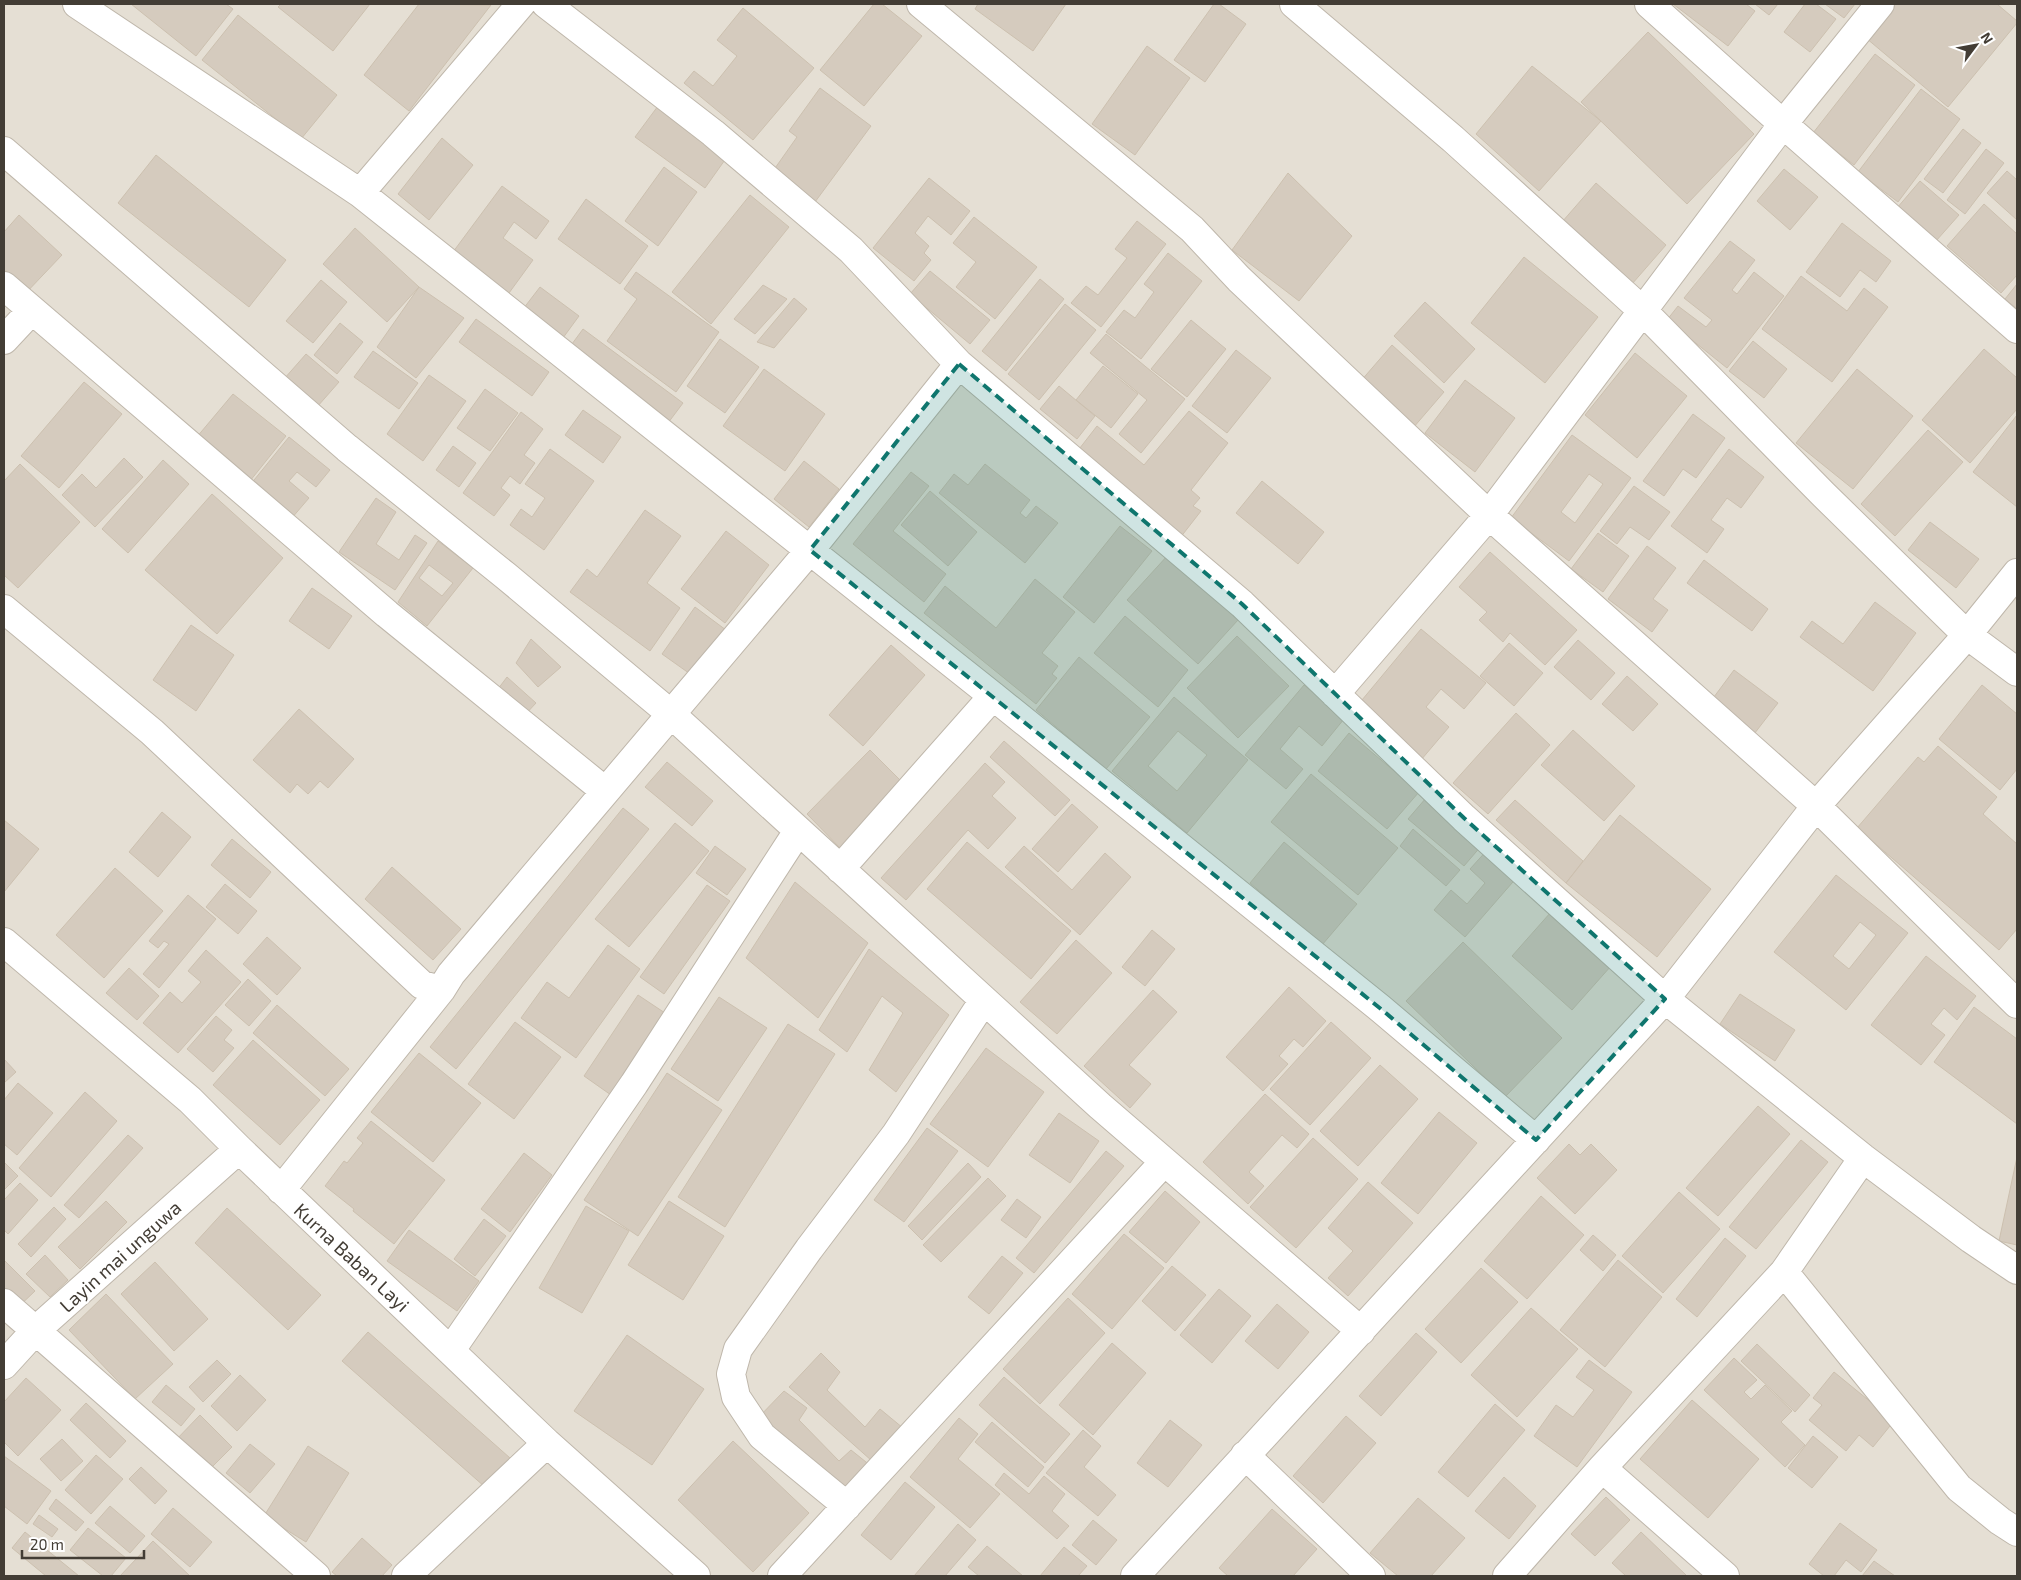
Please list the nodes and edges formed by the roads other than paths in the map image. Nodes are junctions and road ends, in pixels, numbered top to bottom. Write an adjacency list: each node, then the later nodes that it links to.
1 (77, 4): 10 (street)
2 (521, 4): 10 (street)
3 (546, 4): 16 (street)
4 (921, 4): 17 (street)
5 (1294, 4): 13 (street)
6 (1650, 4): 8 (street)
7 (1880, 4): 8 (street)
8 (1783, 124): 13 (street); 14 (street)
9 (4, 151): 25 (street)
10 (360, 193): 18 (street)
11 (4, 286): 12 (street)
12 (32, 310): 15 (street); 26 (street)
13 (1643, 311): 17 (street); 21 (street)
14 (2017, 329)
15 (4, 340)
16 (959, 364): 18 (street); 23 (street)
17 (1489, 515): 23 (street); 27 (street)
18 (810, 550): 24 (street); 25 (street)
19 (2017, 573): 21 (street)
20 (4, 609): 31 (street)
21 (1967, 635): 22 (street); 27 (street)
22 (2017, 672)
23 (1335, 694): 32 (street)
24 (993, 696): 29 (street); 35 (street)
25 (671, 714): 26 (street); 28 (street)
26 (605, 791): 31 (street)
27 (1816, 806): 32 (street); 34 (street)
28 (798, 831): 29 (street); 45 (street)
29 (840, 869): 33 (street)
30 (4, 942): 36 (street, Kurna Baban Layi)
31 (441, 990): 39 (street)
32 (1664, 999): 35 (street); 37 (street)
33 (984, 1000): 38 (street); 50 (street)
34 (2017, 1004)
35 (1536, 1140): 44 (street)
36 (239, 1150): 39 (street, Kurna Baban Layi); 43 (street, Layin mai unguwa)
37 (1863, 1158): 40 (street); 41 (street)
38 (1164, 1162): 44 (street); 50 (street)
39 (281, 1190): 45 (street, Kurna Baban Layi)
40 (2017, 1270)
41 (1784, 1272): 49 (street); 51 (street)
42 (4, 1303): 43 (street)
43 (35, 1331): 46 (street, Layin mai unguwa); 52 (street)
44 (1361, 1331): 48 (street)
45 (451, 1350): 47 (street, Kurna Baban Layi)
46 (4, 1365)
47 (547, 1443): 53 (street); 54 (street, Kurna Baban Layi)
48 (1245, 1455): 56 (street); 57 (street)
49 (1602, 1468): 58 (street); 59 (street)
50 (847, 1506): 55 (street)
51 (2017, 1532)
52 (316, 1576)
53 (406, 1576)
54 (696, 1576)
55 (782, 1576)
56 (1135, 1576)
57 (1371, 1576)
58 (1507, 1576)
59 (1725, 1576)

